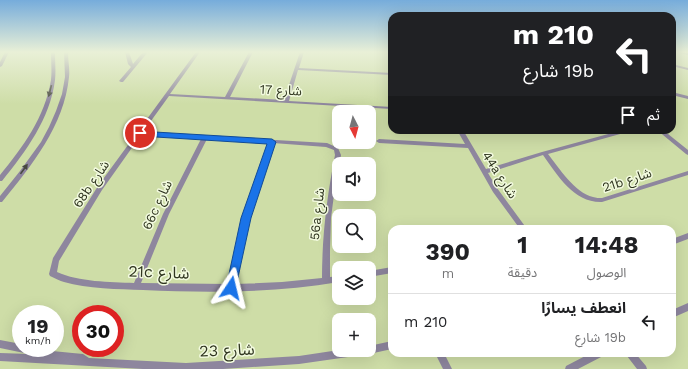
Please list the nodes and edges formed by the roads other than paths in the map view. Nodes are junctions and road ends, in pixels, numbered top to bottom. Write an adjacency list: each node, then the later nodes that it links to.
1 (53, 69): 28 (street, one-way to 28)
2 (67, 69): 29 (street, one-way to 2)
3 (131, 69): 9 (street)
4 (186, 69): 11 (street, 68b شارع)
5 (241, 69): 12 (street)
6 (298, 69): 14 (street)
7 (302, 69): 8 (street)
8 (388, 74)
9 (120, 81)
10 (676, 94): 13 (street)
11 (169, 95): 12 (street, شارع 17); 16 (street, 68b شارع)
12 (227, 98): 14 (street, شارع 17)
13 (688, 98)
14 (286, 102): 15 (street, شارع 17)
15 (388, 108)
16 (140, 133): 20 (street); 35 (street, 68b شارع)
17 (462, 134): 23 (street, 44a شارع)
18 (614, 134): 24 (street)
19 (665, 134): 25 (street)
20 (205, 138): 22 (street); 38 (street, 66c شارع)
21 (379, 141): 23 (street)
22 (272, 142): 37 (street, 56a شارع); 39 (street)
23 (469, 146): 26 (street, 44a شارع)
24 (544, 153): 26 (street); 27 (street, 21b شارع)
25 (688, 154)
26 (484, 172): 30 (street, 44a شارع)
27 (688, 173)
28 (0, 179)
29 (0, 200)
30 (521, 225)
31 (688, 236): 32 (street)
32 (676, 240)
33 (388, 271): 34 (street)
34 (376, 273)
35 (53, 274): 38 (street, 21c شارع)
36 (332, 280): 37 (street, 21c شارع)
37 (326, 281): 39 (street, 21c شارع)
38 (136, 286): 39 (street, 21c شارع)
39 (231, 288)
40 (688, 307): 41 (street)
41 (676, 312)
42 (0, 344): 52 (street, شارع 23)
43 (388, 346): 44 (street, شارع 23)
44 (376, 348)
45 (332, 355): 52 (street, شارع 23)
46 (0, 357): 51 (street, شارع 23)
47 (442, 357): 54 (street)
48 (445, 357): 54 (street)
49 (592, 357): 55 (street)
50 (633, 357): 56 (street)
51 (10, 358): 52 (street, شارع 23); 53 (street)
52 (86, 360)
53 (0, 362)
54 (448, 369)
55 (569, 369)
56 (643, 369)

